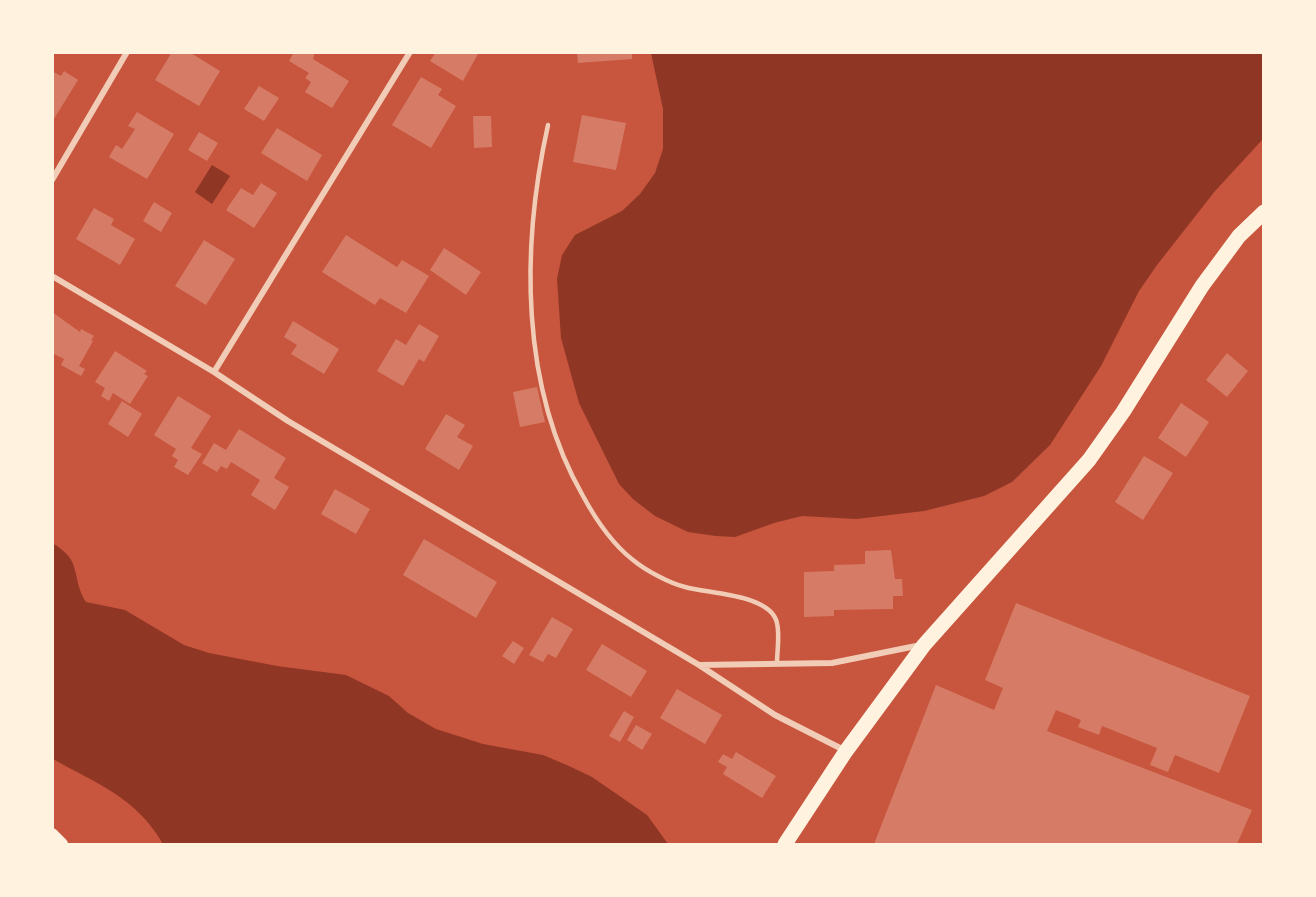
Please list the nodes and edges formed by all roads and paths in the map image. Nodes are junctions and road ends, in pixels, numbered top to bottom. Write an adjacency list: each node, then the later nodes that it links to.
1 (127, 52): 4 (street)
2 (410, 52): 7 (street)
3 (548, 125): 9 (lane)
4 (52, 180)
5 (1263, 212): 8 (main road)
6 (52, 276): 7 (street)
7 (214, 372): 10 (street)
8 (924, 645): 9 (street); 11 (main road)
9 (777, 664): 10 (street)
10 (699, 665): 11 (street)
11 (846, 751): 14 (main road)
12 (52, 834): 13 (main road)
13 (62, 844)
14 (785, 844)

